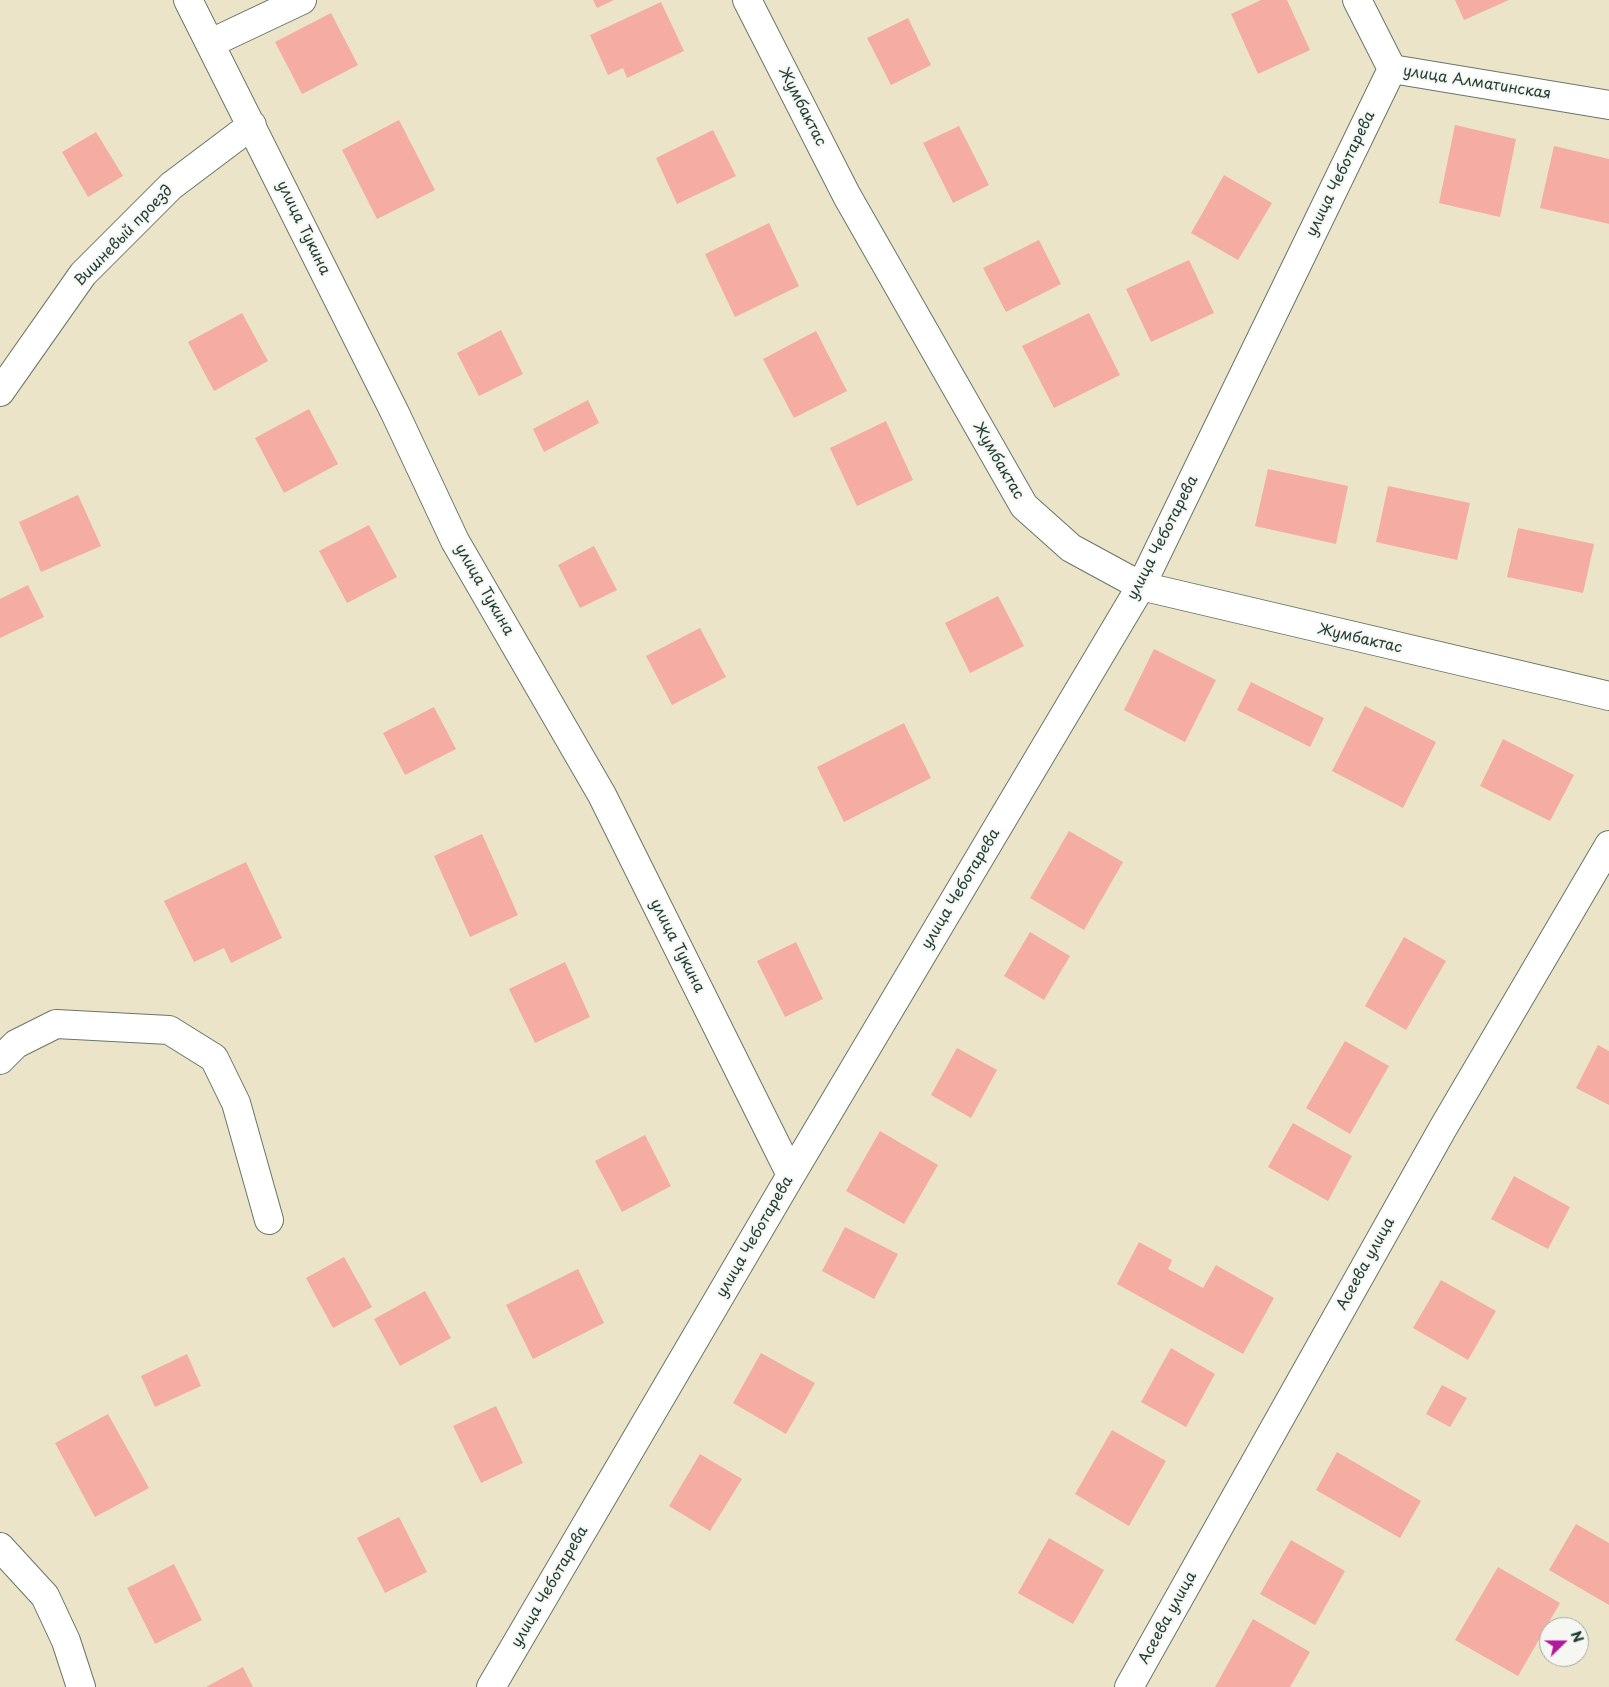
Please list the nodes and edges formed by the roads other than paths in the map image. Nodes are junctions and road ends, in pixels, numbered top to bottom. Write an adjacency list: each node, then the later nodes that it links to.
1 (188, 0): 5 (street, улица Тукина)
2 (302, 0): 5 (street)
3 (747, 0): 10 (street, Жумбактас)
4 (1357, 0): 6 (street, улица Алматинская)
5 (211, 43): 8 (street, улица Тукина)
6 (1392, 70): 7 (street, улица Алматинская); 10 (street, улица Чеботарева)
7 (1609, 105)
8 (252, 125): 9 (street, Вишневый проезд); 14 (street, улица Тукина)
9 (0, 392)
10 (1141, 586): 11 (street, Жумбактас); 14 (street, улица Чеботарева)
11 (1609, 696)
12 (1609, 845): 19 (street, Асеева улица)
13 (0, 1060): 15 (street)
14 (791, 1174): 18 (street, улица Чеботарева)
15 (269, 1220)
16 (0, 1547): 17 (street)
17 (81, 1687)
18 (491, 1687)
19 (1129, 1687)

